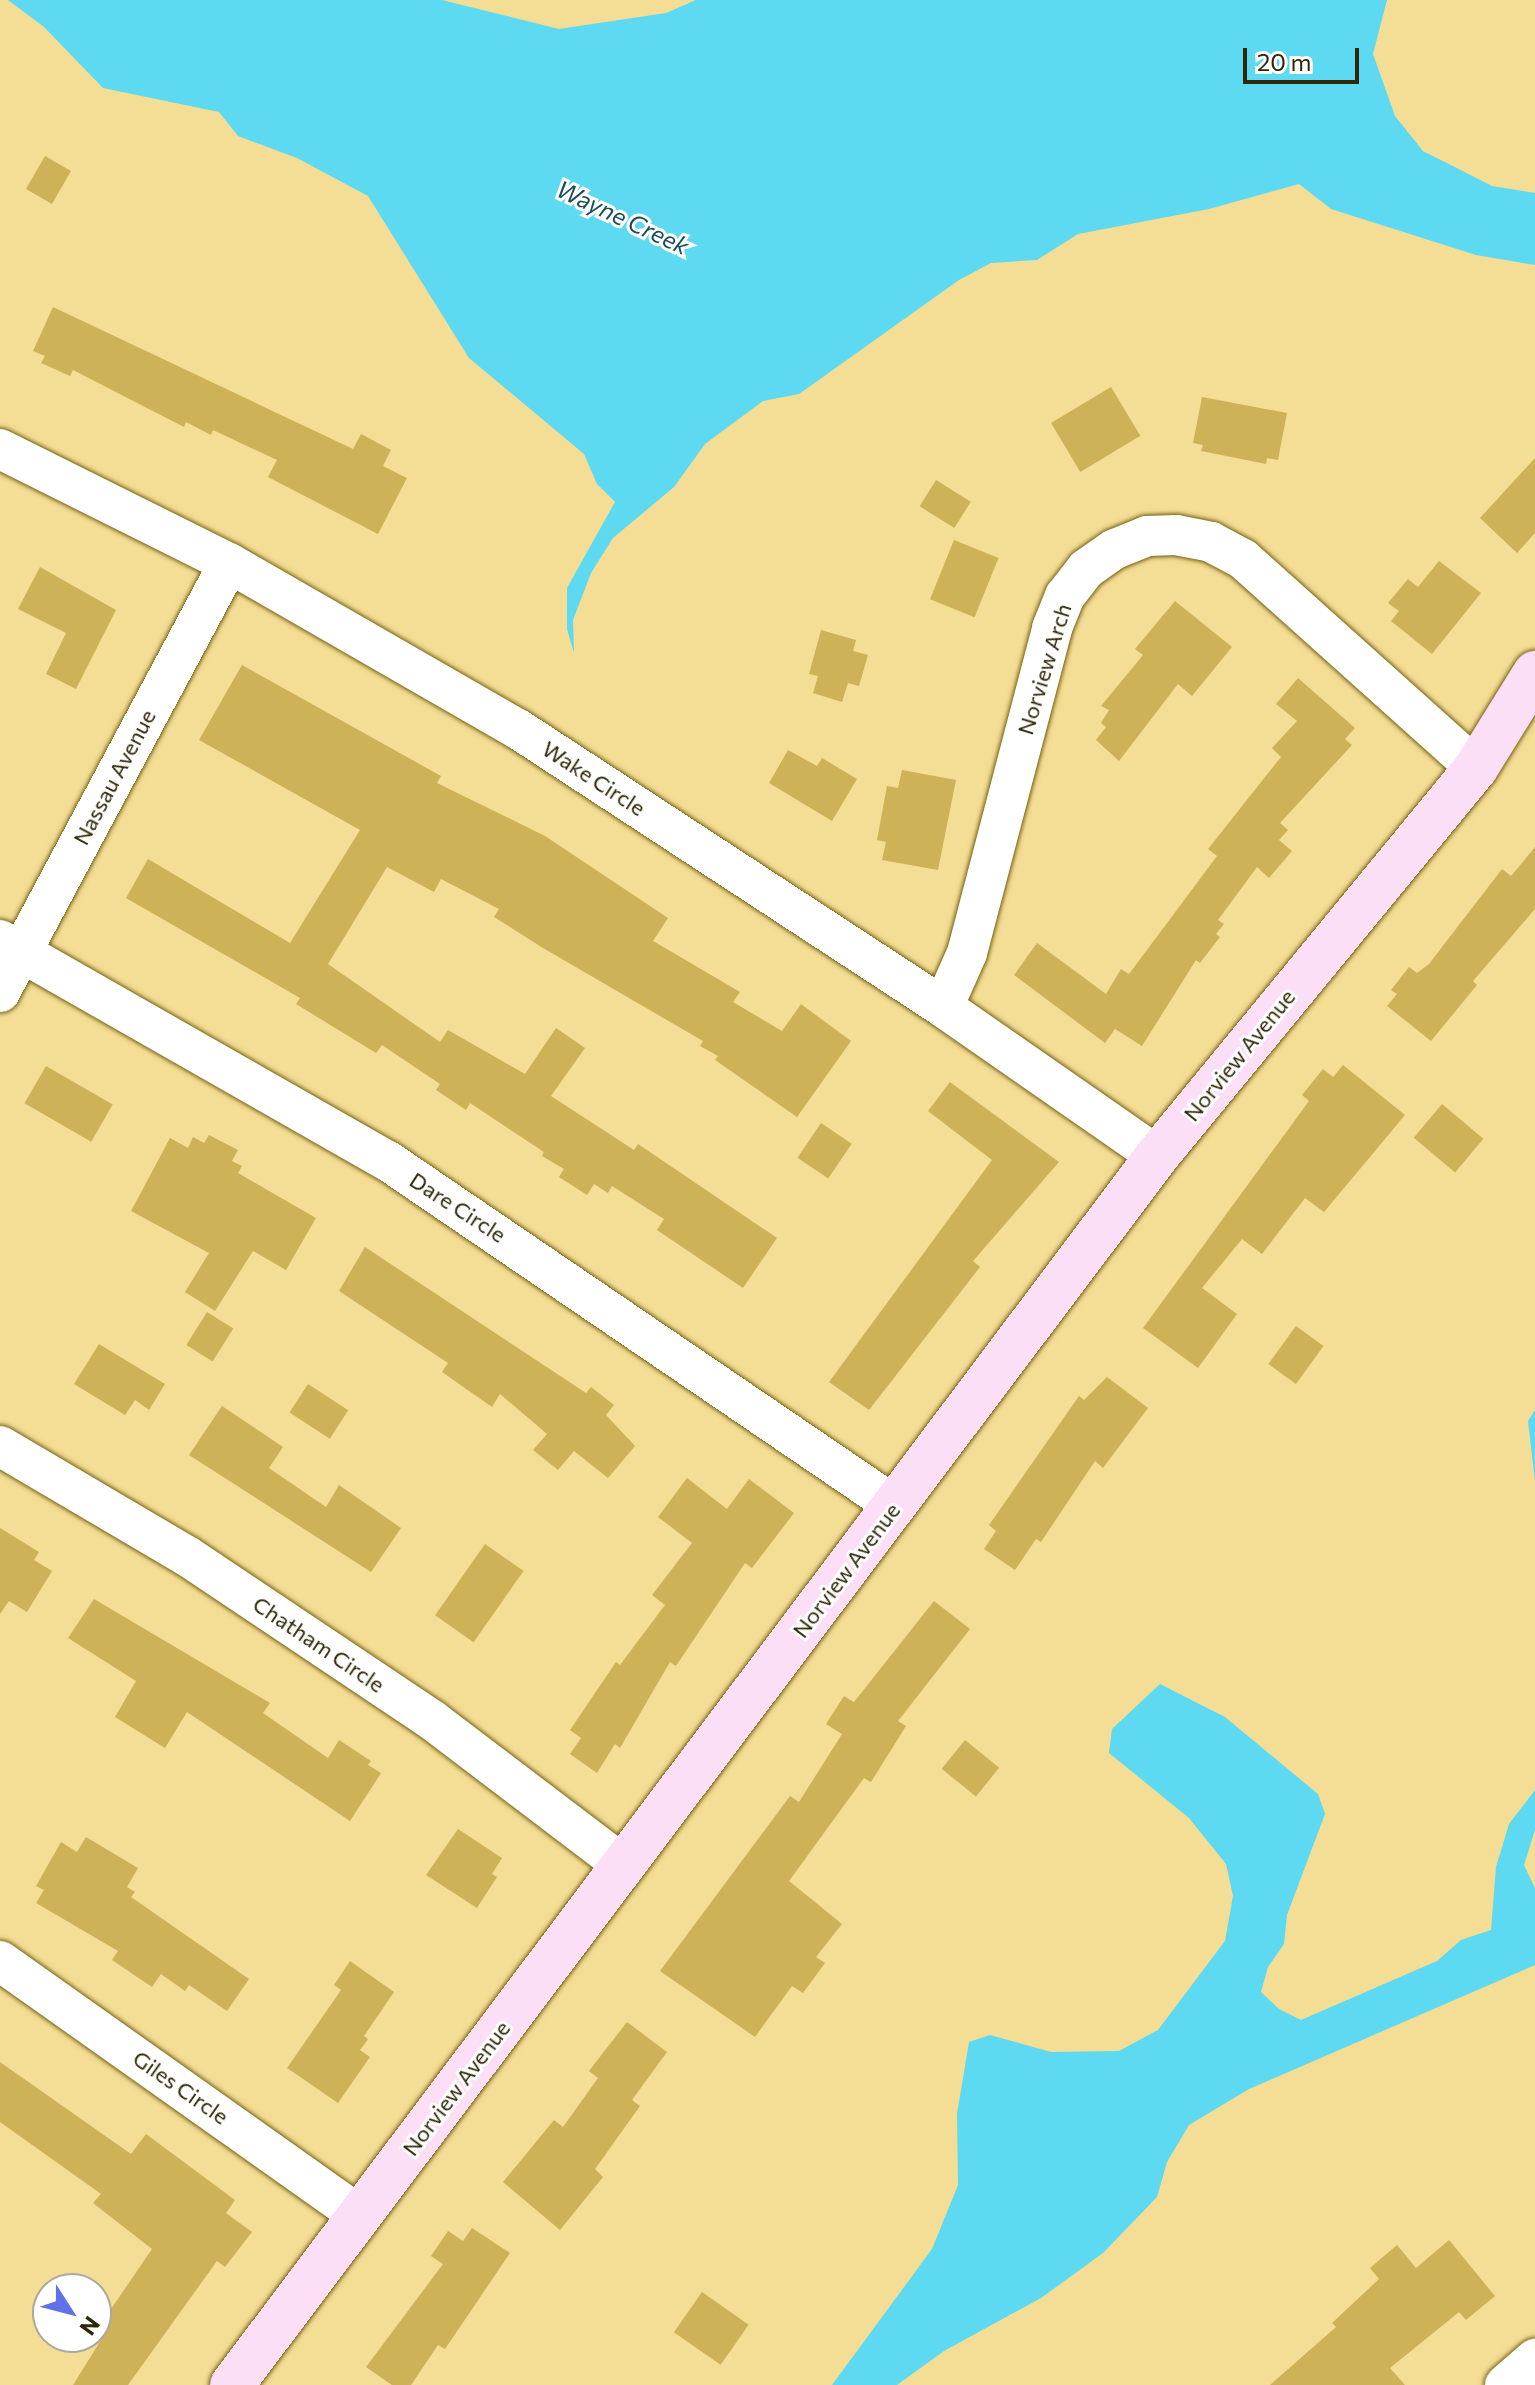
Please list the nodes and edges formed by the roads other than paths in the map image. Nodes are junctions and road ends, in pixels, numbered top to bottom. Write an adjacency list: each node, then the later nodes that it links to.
1 (0, 449): 2 (street, Wake Circle)
2 (229, 563): 6 (street, Nassau Avenue); 8 (street, Wake Circle)
3 (1535, 673): 5 (street, Norview Avenue)
4 (1535, 720): 5 (street, Norview Avenue)
5 (1476, 768): 8 (street, Norview Arch); 9 (street, Norview Avenue)
6 (11, 945): 7 (street, Nassau Avenue); 11 (street, Dare Circle)
7 (0, 992)
8 (943, 1007): 9 (street, Wake Circle)
9 (1157, 1156): 11 (street, Norview Avenue)
10 (0, 1446): 12 (street, Chatham Circle)
11 (895, 1506): 12 (street, Norview Avenue)
12 (622, 1864): 14 (street, Norview Avenue)
13 (0, 1961): 14 (street, Giles Circle)
14 (360, 2216): 16 (street, Norview Avenue)
15 (1535, 2359): 17 (street)
16 (232, 2385)
17 (1505, 2385)

